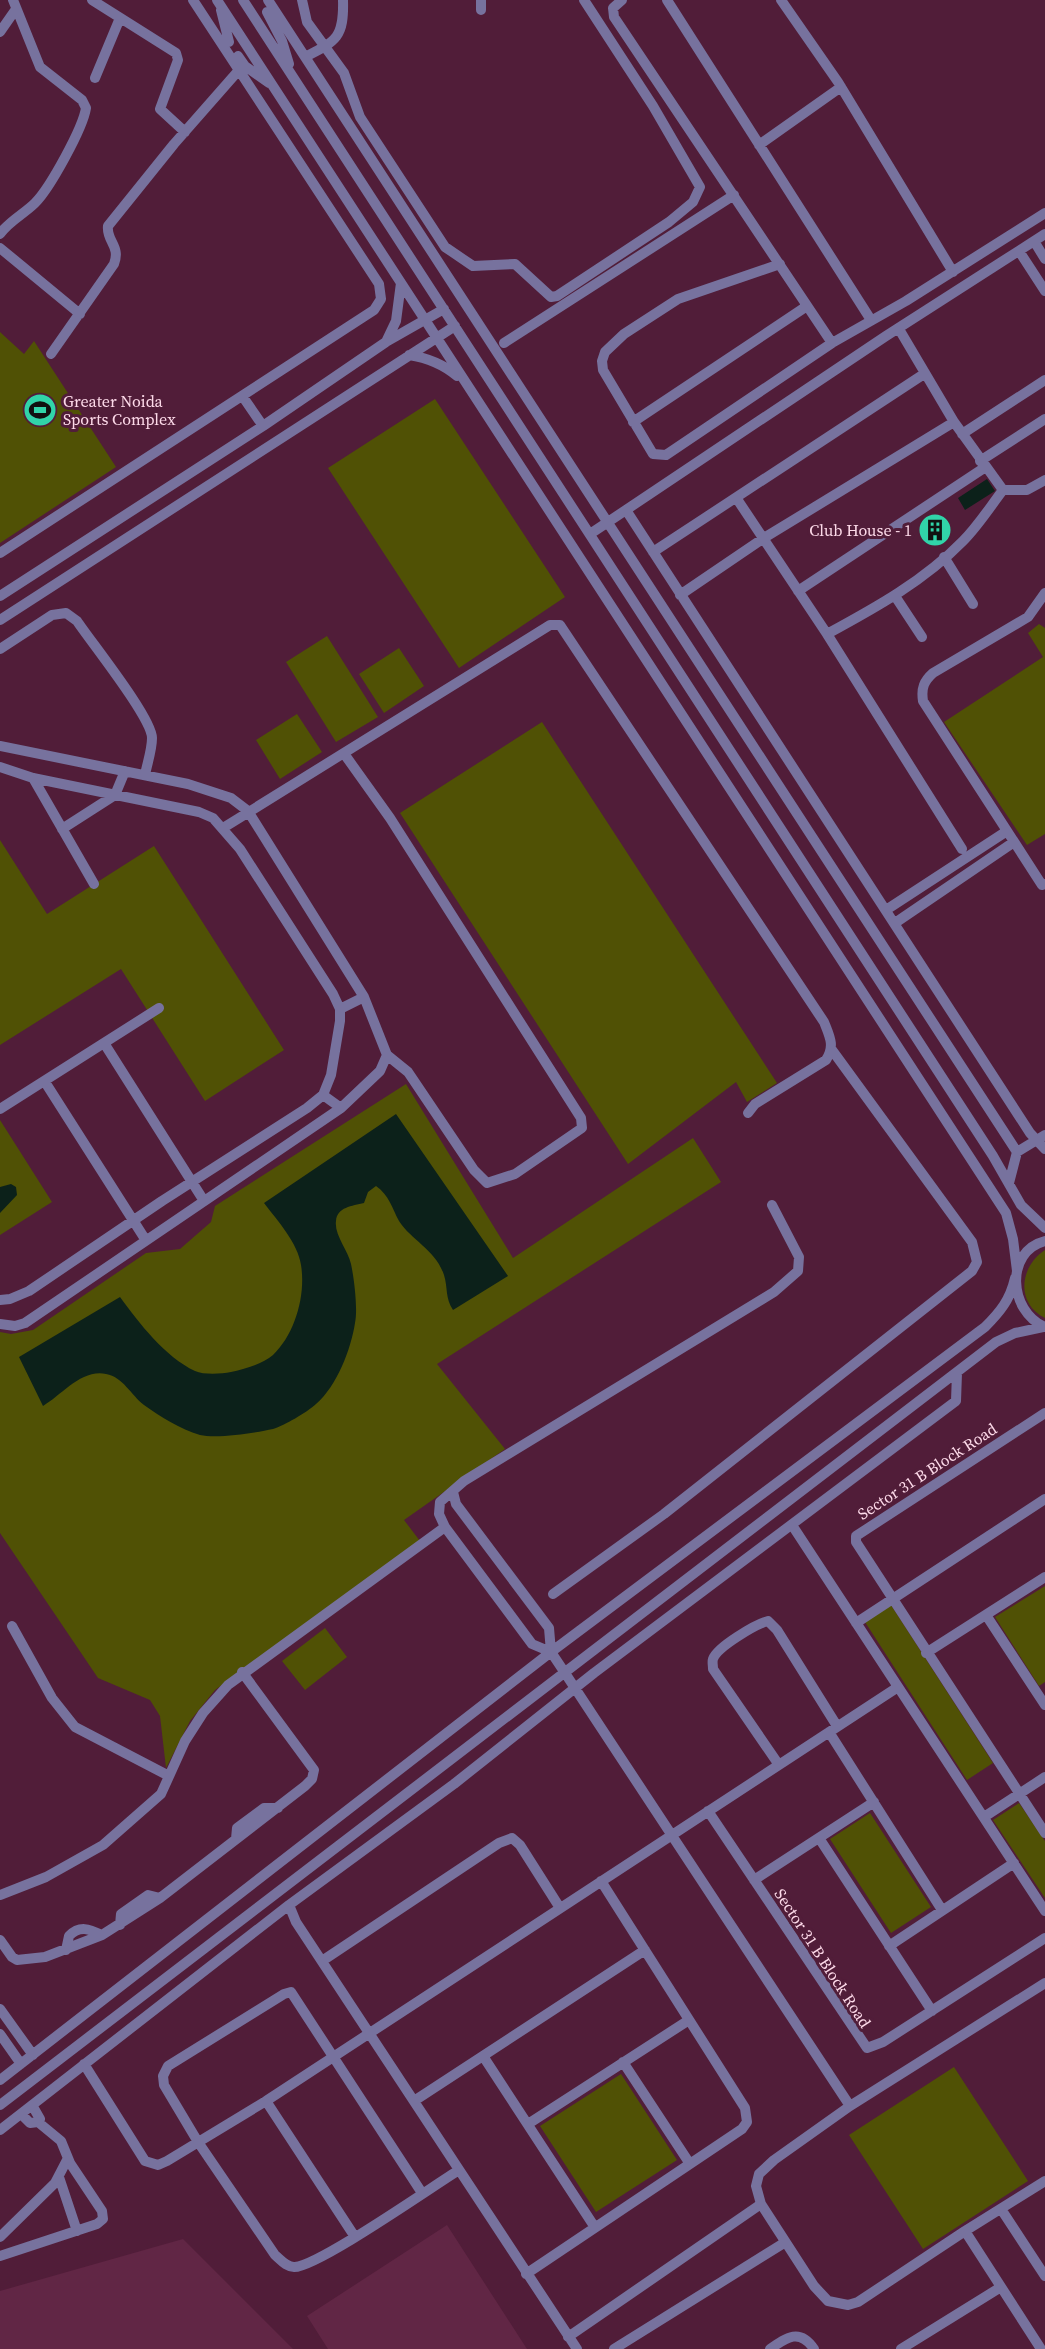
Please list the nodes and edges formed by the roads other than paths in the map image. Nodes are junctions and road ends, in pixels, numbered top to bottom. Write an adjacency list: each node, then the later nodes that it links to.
1 (92, 0): 16 (street)
2 (193, 0): 17 (street)
3 (243, 0): 23 (street)
4 (249, 0): 14 (street)
5 (268, 0): 15 (street)
6 (302, 0): 20 (street)
7 (343, 0): 20 (street)
8 (584, 0): 20 (street)
9 (622, 0): 31 (street)
10 (667, 0): 28 (street)
11 (781, 0): 26 (street)
12 (218, 2): 19 (street); 25 (street)
13 (14, 4): 18 (street); 33 (street)
14 (267, 12): 15 (street); 23 (street)
15 (278, 17): 21 (street)
16 (120, 18): 24 (street); 27 (street)
17 (212, 29): 19 (street); 22 (street)
18 (0, 32)
19 (229, 42): 25 (street)
20 (326, 46): 21 (street)
21 (305, 57): 70 (street)
22 (239, 70): 27 (street); 29 (street)
23 (292, 75): 44 (street)
24 (95, 78)
25 (274, 87): 30 (street)
26 (841, 87): 28 (street); 40 (street)
27 (185, 132): 45 (street)
28 (759, 145): 46 (street)
29 (290, 146): 30 (street); 59 (street)
30 (315, 149): 41 (street)
31 (734, 195): 39 (street); 52 (street)
32 (1045, 213): 40 (street)
33 (0, 234)
34 (1045, 234): 35 (street)
35 (1034, 241): 37 (street); 38 (street)
36 (0, 248): 45 (street)
37 (1019, 251): 42 (street); 49 (street)
38 (1045, 259)
39 (780, 264): 43 (street); 61 (street)
40 (953, 272): 46 (street)
41 (401, 284): 47 (street); 51 (street)
42 (1045, 291)
43 (807, 306): 53 (street); 61 (street)
44 (444, 309): 47 (street); 48 (street)
45 (80, 314): 54 (street)
46 (870, 320): 53 (street)
47 (425, 321): 50 (street); 51 (street)
48 (455, 326): 50 (street); 71 (street)
49 (899, 329): 56 (street); 69 (street)
50 (437, 338): 55 (street); 58 (street)
51 (386, 342): 63 (street)
52 (504, 343)
53 (832, 343): 61 (street)
54 (51, 354)
55 (410, 355): 58 (street); 82 (street)
56 (924, 374): 62 (street); 68 (street)
57 (1045, 380): 64 (street)
58 (466, 384): 125 (street)
59 (243, 397): 63 (street); 74 (street)
60 (1045, 419): 65 (street)
61 (633, 422)
62 (954, 422): 64 (street); 72 (street)
63 (263, 426): 79 (street)
64 (962, 434): 65 (street)
65 (982, 465): 67 (street); 76 (street)
66 (1045, 480): 67 (street)
67 (1003, 490): 75 (street)
68 (737, 499): 72 (street); 73 (street)
69 (626, 510): 70 (street); 73 (street)
70 (609, 522): 71 (street); 116 (street)
71 (590, 534): 118 (street)
72 (764, 538): 76 (street); 78 (street)
73 (653, 552): 78 (street)
74 (0, 553)
75 (944, 557): 80 (street); 81 (street)
76 (798, 591): 83 (street)
77 (1045, 593): 96 (street)
78 (680, 595): 101 (street)
79 (0, 596)
80 (895, 596): 83 (street); 84 (street)
81 (973, 604)
82 (0, 620)
83 (827, 634): 98 (street)
84 (922, 637)
85 (0, 649): 90 (street)
86 (0, 746): 89 (street)
87 (345, 754): 93 (street); 107 (street); 108 (street)
88 (0, 767): 91 (street)
89 (125, 771): 90 (street); 92 (street)
90 (145, 775): 93 (street)
91 (33, 778): 92 (street); 95 (street)
92 (115, 795): 94 (street); 95 (street)
93 (248, 811): 94 (street); 103 (street)
94 (224, 828): 105 (street)
95 (62, 829): 99 (street)
96 (1007, 831): 97 (street); 101 (street)
97 (1014, 842): 100 (street); 102 (street)
98 (962, 849)
99 (94, 884)
100 (1045, 884)
101 (886, 910): 102 (street)
102 (895, 923): 114 (street)
103 (364, 997): 105 (street); 108 (street)
104 (159, 1008): 106 (street)
105 (340, 1009): 110 (street)
106 (104, 1042): 109 (street); 117 (street)
107 (832, 1050): 113 (street); 136 (street)
108 (387, 1055): 111 (street)
109 (45, 1082): 112 (street); 121 (street)
110 (322, 1095): 111 (street); 117 (street)
111 (341, 1108): 119 (street)
112 (0, 1109)
113 (748, 1113)
114 (1041, 1137): 115 (street); 116 (street)
115 (1045, 1149)
116 (1017, 1152): 118 (street)
117 (192, 1182): 119 (street); 121 (street)
118 (1009, 1183): 122 (street)
119 (204, 1201): 123 (street)
120 (771, 1205): 131 (street)
121 (132, 1221): 123 (street); 126 (street)
122 (1045, 1228)
123 (145, 1239): 127 (street)
124 (1045, 1241): 125 (street)
125 (1016, 1275): 128 (street); 141 (street)
126 (0, 1300)
127 (0, 1324)
128 (1044, 1327): 129 (street)
129 (957, 1373): 133 (street); 144 (street)
130 (1045, 1413): 137 (street, Sector 31 B Block Road)
131 (453, 1492): 134 (street); 141 (street)
132 (1044, 1503): 137 (street)
133 (792, 1525): 139 (street); 146 (street)
134 (446, 1527): 141 (street); 143 (street)
135 (1045, 1577): 138 (street)
136 (553, 1594)
137 (892, 1598): 139 (street); 142 (street, Sector 31 B Block Road)
138 (986, 1615): 142 (street); 147 (street)
139 (856, 1623): 145 (street)
140 (12, 1626): 150 (street)
141 (551, 1652): 144 (street); 178 (street)
142 (926, 1653): 152 (street, Sector 31 B Block Road)
143 (242, 1672): 150 (street); 168 (street)
144 (565, 1673): 146 (street); 187 (street)
145 (898, 1686): 148 (street); 155 (street)
146 (575, 1689): 157 (street); 163 (street)
147 (1043, 1699)
148 (833, 1729): 149 (street); 149 (street); 153 (street)
149 (779, 1765): 154 (street)
150 (169, 1776): 162 (street)
151 (1045, 1778): 152 (street)
152 (1019, 1794): 155 (street); 156 (street, Sector 31 B Block Road)
153 (874, 1802): 158 (street, Sector 31 B Block Road); 165 (street)
154 (708, 1811): 157 (street); 160 (street, Sector 31 B Block Road)
155 (984, 1817): 159 (street)
156 (1045, 1833)
157 (670, 1836): 161 (street); 189 (street)
158 (819, 1838): 160 (street, Sector 31 B Block Road); 169 (street)
159 (1014, 1863): 165 (street); 166 (street)
160 (754, 1880): 174 (street, Sector 31 B Block Road)
161 (601, 1881): 164 (street); 170 (street)
162 (0, 1895)
163 (286, 1908): 171 (street); 183 (street)
164 (560, 1908): 171 (street); 176 (street)
165 (942, 1910): 169 (street)
166 (1045, 1911)
167 (1045, 1938): 174 (street, Sector 31 B Block Road)
168 (0, 1940)
169 (889, 1946): 174 (street)
170 (645, 1950): 175 (street); 179 (street)
171 (322, 1961): 176 (street)
172 (1045, 1983): 189 (street)
173 (0, 2009): 178 (street)
174 (932, 2011)
175 (689, 2020): 181 (street); 196 (street)
176 (369, 2033): 180 (street); 186 (street)
177 (0, 2034): 182 (street)
178 (33, 2055): 182 (street)
179 (483, 2056): 186 (street); 192 (street)
180 (333, 2057): 185 (street); 194 (street); 200 (street)
181 (623, 2062): 192 (street); 196 (street)
182 (21, 2064): 184 (street)
183 (84, 2064): 188 (street); 194 (street)
184 (0, 2080)
185 (266, 2101): 194 (street); 207 (street)
186 (414, 2101): 197 (street)
187 (0, 2105)
188 (32, 2105): 190 (street); 191 (street)
189 (850, 2106): 201 (street)
190 (21, 2114): 191 (street); 193 (street)
191 (38, 2122): 195 (street)
192 (528, 2124): 203 (street)
193 (0, 2130)
194 (198, 2142): 207 (street)
195 (68, 2158): 198 (street); 204 (street)
196 (690, 2164): 203 (street)
197 (459, 2170): 200 (street); 211 (street)
198 (59, 2177): 204 (street); 206 (street)
199 (1045, 2181): 202 (street)
200 (422, 2193): 207 (street)
201 (761, 2204): 208 (street); 213 (street)
202 (1001, 2209): 205 (street); 210 (street)
203 (594, 2226): 211 (street)
204 (77, 2231): 209 (street)
205 (965, 2232): 208 (street); 212 (street)
206 (0, 2237)
207 (355, 2237)
208 (784, 2243): 216 (street)
209 (0, 2256)
210 (1044, 2272)
211 (526, 2274): 213 (street)
212 (1001, 2287): 214 (street); 219 (street)
213 (568, 2337): 215 (street)
214 (1038, 2348)
215 (577, 2349)
216 (614, 2349)
217 (770, 2349): 218 (street)
218 (814, 2349)
219 (901, 2349)

